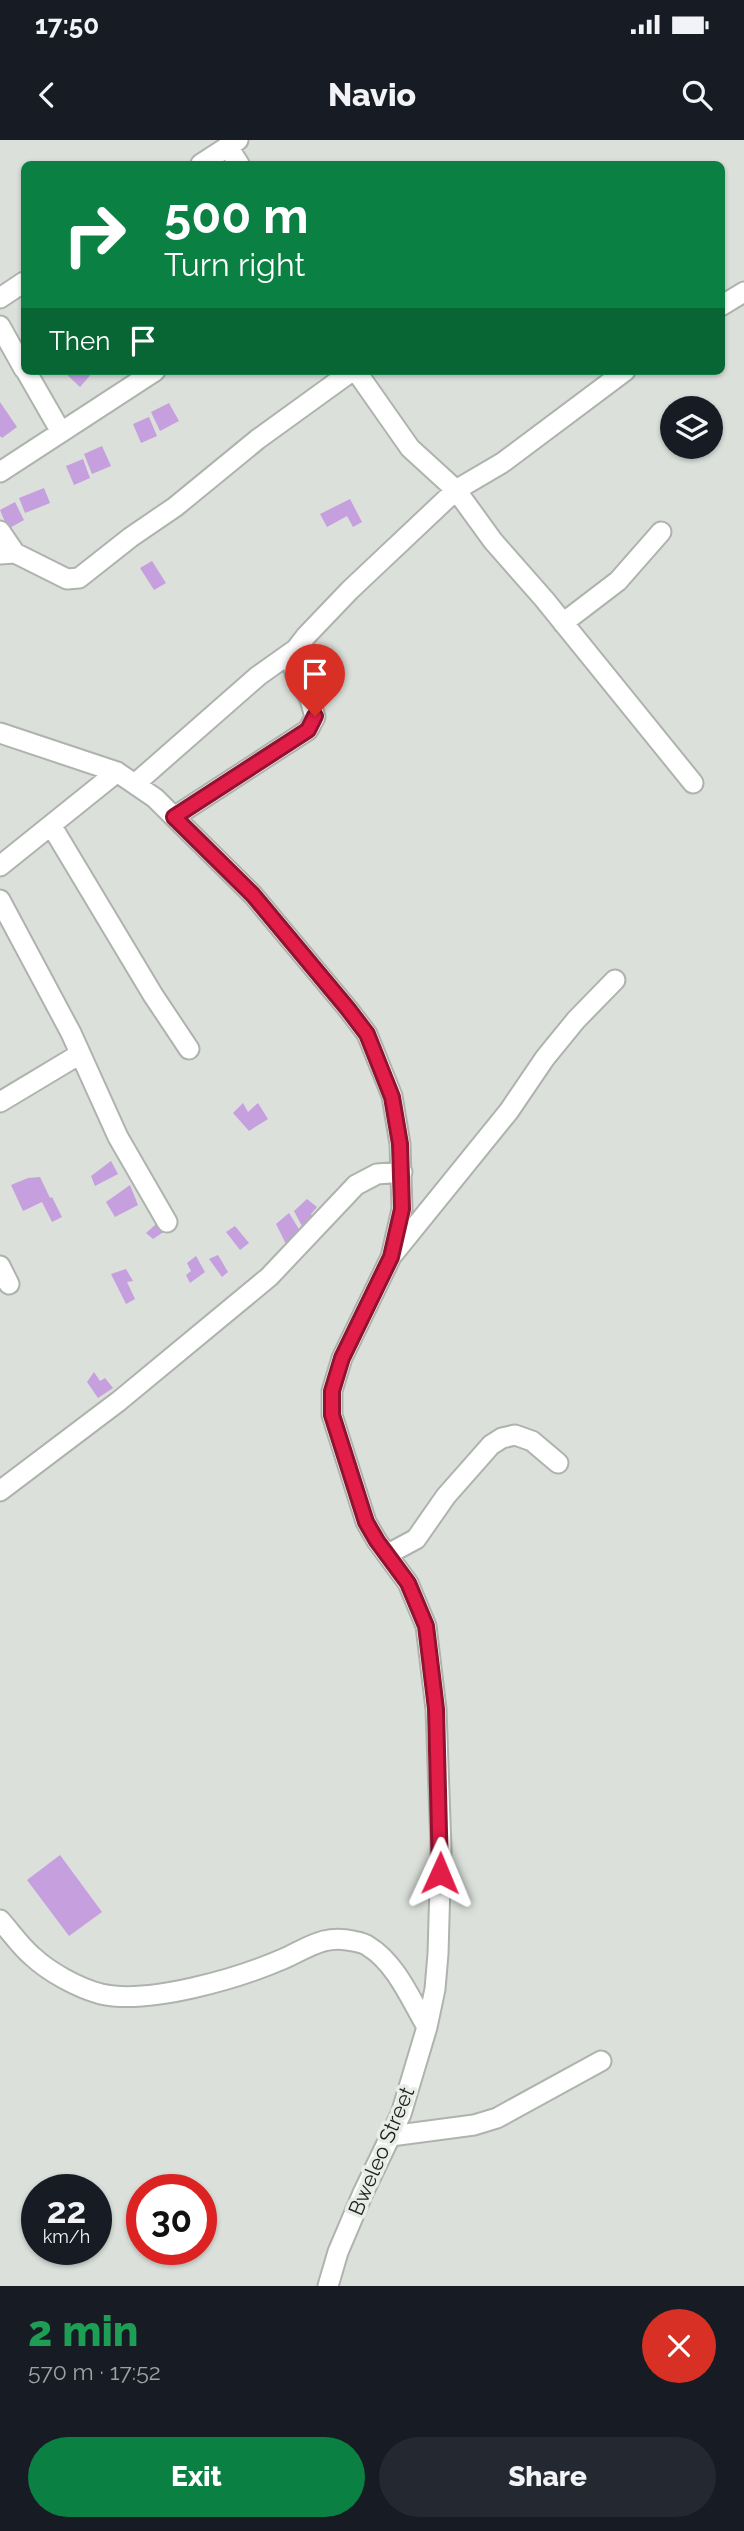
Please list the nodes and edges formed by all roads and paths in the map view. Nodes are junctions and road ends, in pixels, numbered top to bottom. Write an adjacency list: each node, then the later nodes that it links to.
1 (233, 143): 2 (street); 3 (street)
2 (206, 161)
3 (238, 161)
4 (21, 284): 6 (street)
5 (744, 292): 7 (street)
6 (0, 298)
7 (725, 304)
8 (0, 326): 9 (street)
9 (21, 363)
10 (28, 375): 15 (street)
11 (149, 375): 15 (street)
12 (348, 375): 20 (street)
13 (357, 375): 17 (street)
14 (620, 375): 17 (street)
15 (61, 432): 16 (street)
16 (0, 472)
17 (456, 490): 21 (street); 22 (street)
18 (0, 531): 20 (street)
19 (661, 532): 21 (street)
20 (8, 554)
21 (563, 622): 26 (street)
22 (296, 649): 25 (street); 27 (street)
23 (0, 733): 24 (street, Bweleo Street)
24 (117, 772): 25 (street, Bweleo Street); 28 (street)
25 (136, 783): 27 (street, Bweleo Street)
26 (693, 783)
27 (174, 817): 35 (street, Bweleo Street)
28 (51, 825): 29 (street); 32 (street)
29 (0, 866)
30 (0, 900): 33 (street)
31 (615, 980): 37 (street)
32 (189, 1049)
33 (80, 1054): 34 (street); 36 (street)
34 (0, 1102)
35 (402, 1172): 37 (street, Bweleo Street); 41 (street)
36 (167, 1222)
37 (391, 1257): 42 (street, Bweleo Street)
38 (0, 1266): 39 (street)
39 (9, 1284)
40 (558, 1463): 42 (street)
41 (0, 1491)
42 (388, 1554): 44 (street, Bweleo Street)
43 (0, 1920): 44 (street)
44 (427, 2027): 46 (street, Bweleo Street)
45 (601, 2061): 46 (street)
46 (391, 2136): 47 (street, Bweleo Street)
47 (328, 2286)

